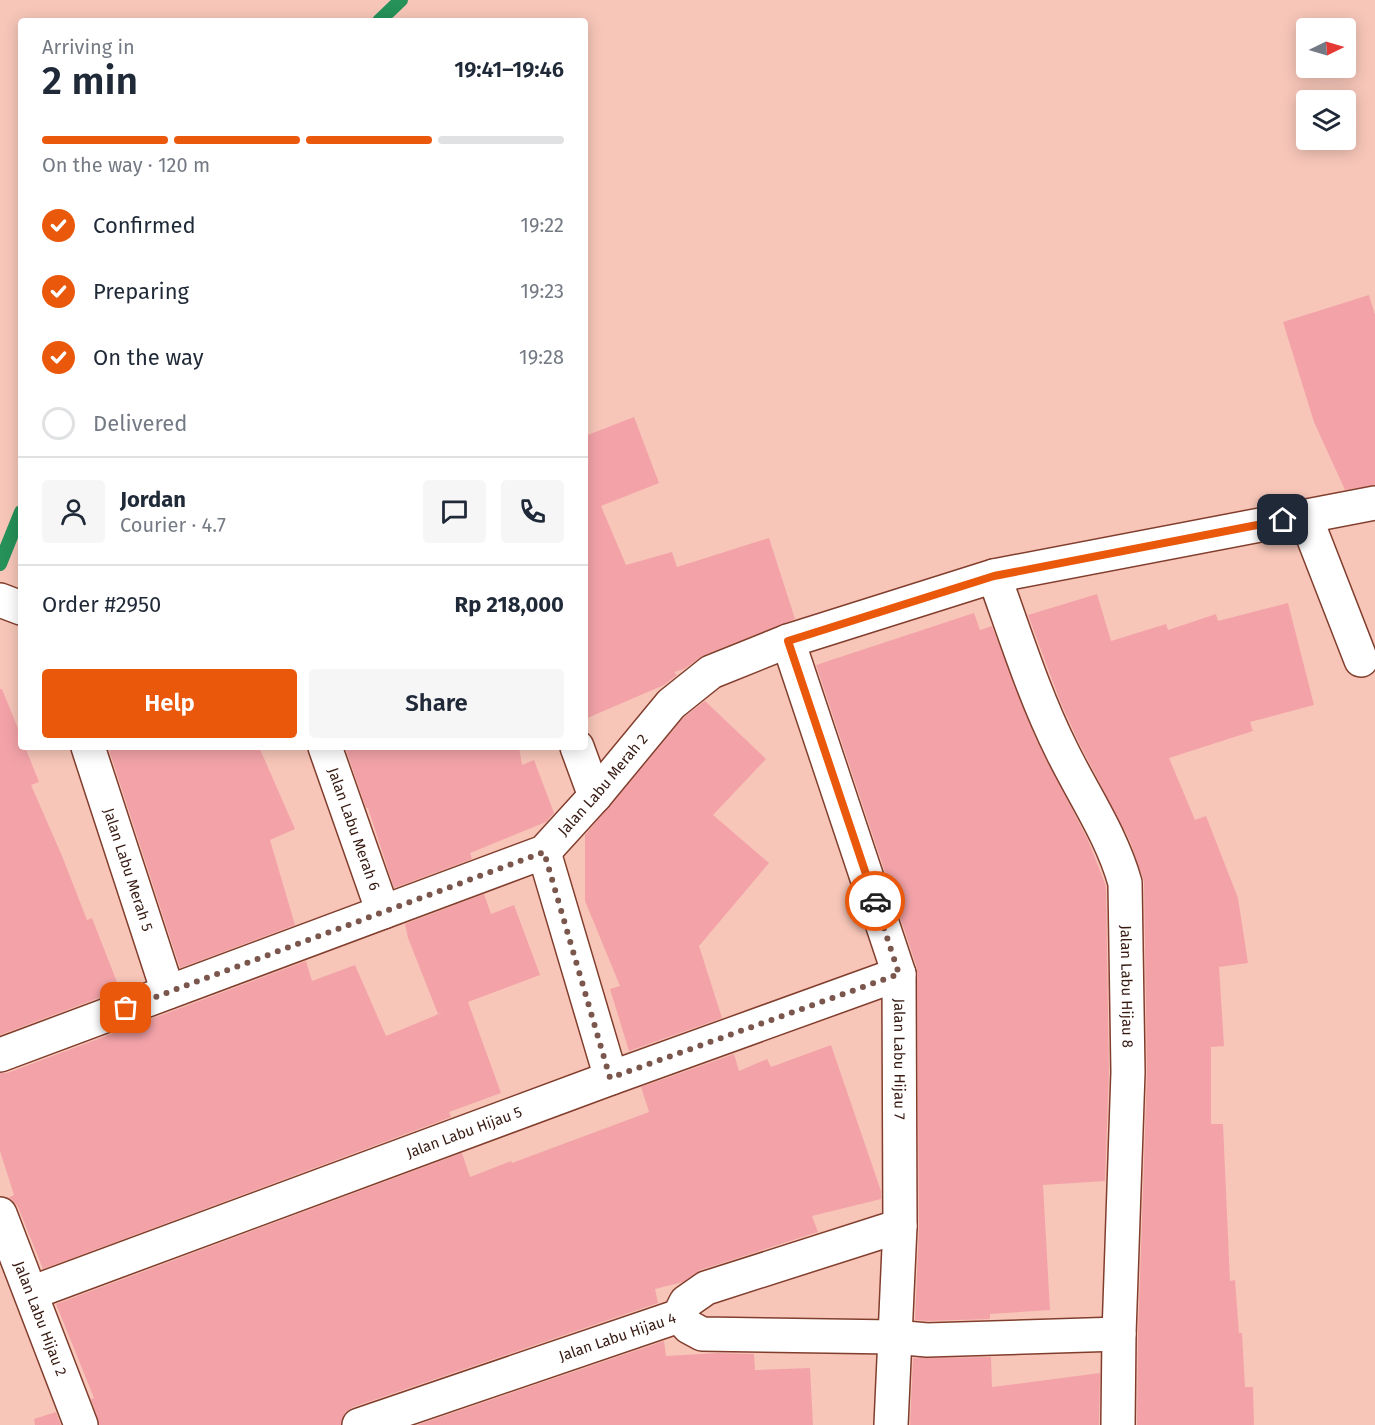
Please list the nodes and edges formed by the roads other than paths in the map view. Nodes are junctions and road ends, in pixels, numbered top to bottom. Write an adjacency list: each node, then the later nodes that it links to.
1 (1375, 503): 2 (street, Jalan Labu Merah 2)
2 (1305, 516): 3 (street, Jalan Labu Merah 2); 7 (street)
3 (994, 576): 6 (street, Jalan Labu Merah 2); 22 (street, Jalan Labu Hijau 8)
4 (0, 600): 5 (street)
5 (18, 607)
6 (788, 641): 11 (street, Jalan Labu Merah 2); 14 (street, Jalan Labu Hijau 7)
7 (1362, 660)
8 (89, 750): 15 (street, Jalan Labu Merah 5)
9 (325, 750): 13 (street, Jalan Labu Merah 6)
10 (578, 750): 11 (street)
11 (595, 796): 12 (street, Jalan Labu Merah 2)
12 (544, 852): 13 (street, Jalan Labu Merah 2); 17 (street)
13 (383, 912): 15 (street, Jalan Labu Merah 2)
14 (899, 974): 17 (street, Jalan Labu Hijau 5); 19 (street, Jalan Labu Hijau 7)
15 (168, 992): 16 (street, Jalan Labu Merah 2)
16 (0, 1055)
17 (610, 1078): 20 (street, Jalan Labu Hijau 5)
18 (0, 1214): 20 (street, Jalan Labu Hijau 2)
19 (900, 1226): 21 (street, Jalan Labu Hijau 4); 23 (street, Jalan Labu Hijau 7)
20 (32, 1293): 24 (street, Jalan Labu Hijau 2)
21 (679, 1316): 23 (street); 25 (street, Jalan Labu Hijau 4)
22 (1119, 1334): 23 (street); 27 (street, Jalan Labu Hijau 8)
23 (894, 1337): 26 (street, Jalan Labu Hijau 7)
24 (81, 1425)
25 (360, 1425)
26 (891, 1425)
27 (1118, 1425)

